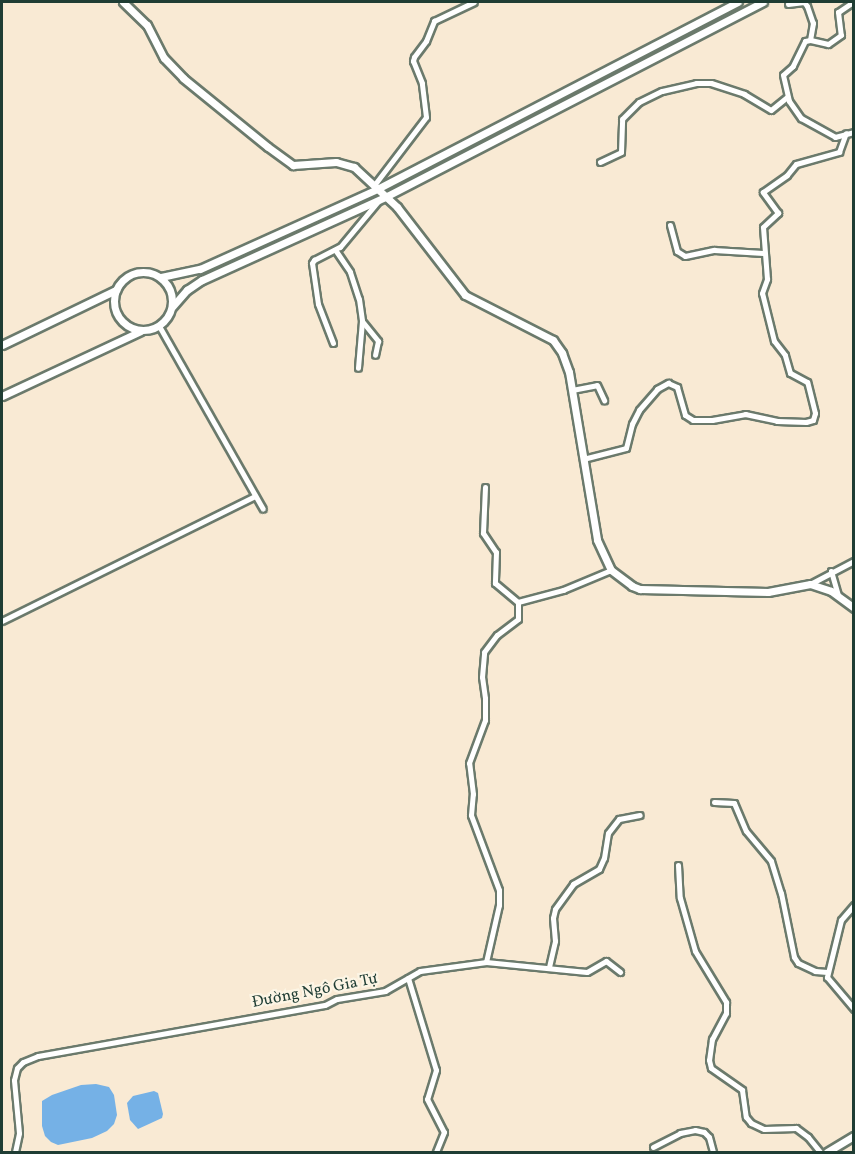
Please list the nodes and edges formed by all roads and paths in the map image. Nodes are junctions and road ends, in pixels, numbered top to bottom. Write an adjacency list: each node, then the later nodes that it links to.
1 (123, 2): 12 (street)
2 (474, 2): 12 (street)
3 (738, 2): 12 (street)
4 (763, 2): 13 (street)
5 (854, 2): 7 (street)
6 (788, 4): 7 (street)
7 (810, 40): 8 (street)
8 (787, 97): 10 (street); 11 (street)
9 (854, 132): 10 (street)
10 (846, 133): 16 (street)
11 (600, 162)
12 (377, 186): 13 (street); 17 (street)
13 (384, 197): 15 (street); 19 (street); 27 (street)
14 (670, 225): 16 (street)
15 (336, 251): 20 (street); 23 (street)
16 (763, 253): 30 (street)
17 (161, 277): 18 (street); 19 (street)
18 (116, 290): 22 (street); 24 (street)
19 (172, 307): 21 (street)
20 (362, 321): 25 (street); 26 (street)
21 (159, 326): 22 (street); 32 (street)
22 (141, 330): 28 (street)
23 (333, 343)
24 (2, 345)
25 (375, 355)
26 (358, 368)
27 (572, 390): 29 (street); 30 (street)
28 (2, 396)
29 (604, 400)
30 (583, 459): 35 (street)
31 (485, 487): 39 (street)
32 (255, 496): 33 (street); 41 (street)
33 (263, 509)
34 (854, 561): 36 (street)
35 (611, 570): 37 (street); 39 (street)
36 (831, 571): 37 (street); 38 (street)
37 (810, 584): 38 (street)
38 (839, 596): 40 (street)
39 (518, 602): 46 (street)
40 (854, 608)
41 (2, 619)
42 (714, 802): 49 (street)
43 (640, 814): 47 (street)
44 (678, 865): 57 (street)
45 (854, 904): 49 (street)
46 (486, 962): 47 (street, Đường Ngô Gia Tự); 50 (street, Đường Ngô Gia Tự)
47 (549, 967): 48 (street, Đường Ngô Gia Tự)
48 (620, 972)
49 (827, 972): 51 (street)
50 (408, 978): 54 (street, Đường Ngô Gia Tự); 55 (street)
51 (854, 1009)
52 (854, 1136): 58 (street)
53 (653, 1147): 56 (street)
54 (15, 1152)
55 (436, 1152)
56 (713, 1152)
57 (820, 1152)
58 (827, 1152)

